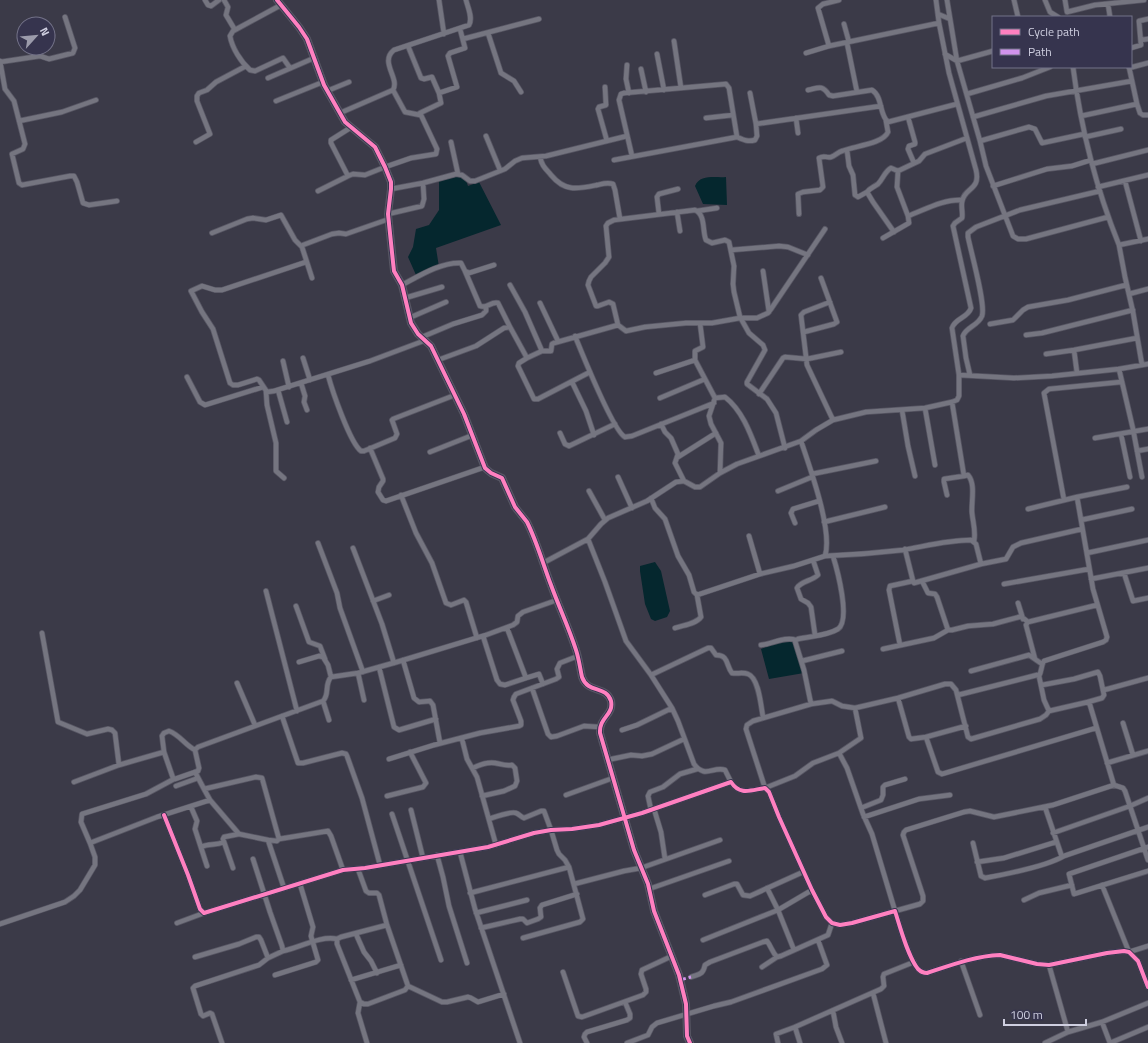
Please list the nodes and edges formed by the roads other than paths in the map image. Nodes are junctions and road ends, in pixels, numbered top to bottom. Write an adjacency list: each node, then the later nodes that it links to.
1 (205, 0): 2 (street)
2 (219, 0)
3 (224, 0): 29 (street)
4 (277, 0): 15 (street)
5 (439, 0): 31 (street)
6 (466, 0): 28 (street)
7 (839, 0): 38 (street)
8 (936, 0): 17 (street)
9 (947, 0): 23 (street)
10 (1014, 0): 18 (street)
11 (1045, 0): 19 (street)
12 (1065, 0): 16 (street)
13 (1144, 0): 14 (street)
14 (1110, 2): 16 (street); 21 (street)
15 (282, 5): 29 (street); 44 (street)
16 (1067, 12): 20 (street)
17 (938, 14): 23 (street); 26 (street)
18 (1018, 16)
19 (1057, 16)
20 (1060, 16)
21 (1110, 16)
22 (65, 17): 46 (street)
23 (950, 19): 45 (street)
24 (1148, 19): 34 (street)
25 (539, 20): 30 (street)
26 (939, 23): 36 (street); 43 (street)
27 (844, 24): 36 (street)
28 (460, 28): 31 (street); 32 (street)
29 (235, 30): 49 (street)
30 (488, 33): 32 (street); 68 (street)
31 (444, 34): 37 (street)
32 (463, 39): 67 (street)
33 (1148, 39): 34 (street)
34 (1141, 40): 39 (street)
35 (674, 41): 61 (street)
36 (848, 42): 38 (street); 70 (street)
37 (408, 46): 62 (street); 67 (street)
38 (829, 46): 41 (street)
39 (1132, 48)
40 (992, 51): 45 (street)
41 (806, 53)
42 (657, 54): 63 (street)
43 (945, 54): 45 (street); 76 (street)
44 (314, 58): 51 (street); 58 (street)
45 (957, 61): 73 (street)
46 (0, 62): 88 (street)
47 (1148, 63): 50 (street)
48 (627, 65): 71 (street)
49 (246, 66): 51 (street); 101 (street)
50 (1132, 66)
51 (290, 68): 56 (street)
52 (1047, 68): 73 (street)
53 (1073, 68): 65 (street)
54 (1129, 68): 57 (street)
55 (641, 69): 69 (street)
56 (268, 78)
57 (1132, 81): 65 (street); 77 (street)
58 (323, 82): 66 (street); 75 (street)
59 (349, 82): 66 (street)
60 (605, 87): 99 (street)
61 (681, 88): 63 (street); 81 (street)
62 (393, 90): 79 (street); 80 (street)
63 (664, 90): 69 (street)
64 (808, 90): 70 (street)
65 (1076, 90): 83 (street); 85 (street)
66 (327, 91): 79 (street)
67 (439, 92): 80 (street)
68 (521, 92)
69 (646, 92): 71 (street)
70 (857, 92): 78 (street)
71 (629, 93): 96 (street)
72 (750, 93): 90 (street)
73 (967, 94): 85 (street)
74 (96, 100): 88 (street)
75 (276, 101)
76 (957, 104): 84 (street); 98 (street)
77 (1137, 104): 82 (street); 83 (street)
78 (881, 106): 87 (street); 89 (street)
79 (340, 113): 91 (street)
80 (420, 115): 110 (street)
81 (733, 115): 86 (street); 97 (street)
82 (1148, 115)
83 (1081, 116): 94 (street)
84 (908, 117): 89 (street); 109 (street)
85 (973, 117): 100 (street)
86 (706, 118)
87 (796, 118): 90 (street); 93 (street)
88 (19, 121): 126 (street)
89 (886, 121): 103 (street)
90 (756, 124): 97 (street)
91 (350, 128): 110 (street); 115 (street)
92 (1121, 129): 94 (street)
93 (798, 133)
94 (1085, 135): 100 (street); 108 (street)
95 (486, 136): 111 (street)
96 (627, 136): 99 (street); 105 (street)
97 (737, 138): 105 (street)
98 (967, 138): 109 (street); 125 (street)
99 (607, 140): 106 (street)
100 (980, 141): 119 (street)
101 (196, 142)
102 (451, 142): 113 (street)
103 (847, 150): 124 (street); 131 (street)
104 (1148, 150): 108 (street)
105 (632, 156): 107 (street)
106 (540, 157): 111 (street); 136 (street)
107 (614, 160)
108 (1092, 162): 119 (street); 122 (street)
109 (914, 163): 112 (street)
110 (386, 167): 115 (street); 120 (street)
111 (500, 170): 113 (street)
112 (898, 171): 124 (street); 132 (street)
113 (458, 174): 118 (street)
114 (1147, 175): 116 (street); 117 (street)
115 (348, 176): 123 (street)
116 (1125, 181): 122 (street); 143 (street)
117 (1148, 181)
118 (423, 183): 120 (street); 134 (street)
119 (993, 186): 133 (street)
120 (391, 189): 134 (street)
121 (678, 189): 130 (street)
122 (1099, 189): 133 (street); 135 (street)
123 (318, 191)
124 (868, 192): 139 (street)
125 (962, 200): 132 (street); 196 (street)
126 (117, 201)
127 (717, 208): 128 (street)
128 (697, 211): 129 (street); 146 (street)
129 (677, 212): 130 (street); 138 (street)
130 (659, 214): 136 (street)
131 (798, 214)
132 (908, 216): 139 (street)
133 (1005, 216): 135 (street); 196 (street)
134 (388, 217): 145 (street); 154 (street)
135 (1108, 217): 144 (street)
136 (620, 219): 171 (street)
137 (825, 229): 147 (street)
138 (680, 231)
139 (894, 232): 141 (street)
140 (212, 233): 145 (street)
141 (883, 238)
142 (1148, 239): 143 (street)
143 (1141, 240): 144 (street)
144 (1120, 245): 156 (street)
145 (302, 247): 148 (street)
146 (731, 250): 147 (street); 168 (street)
147 (808, 255): 166 (street)
148 (306, 262): 152 (street); 204 (street)
149 (494, 265): 150 (street)
150 (465, 271): 154 (street); 164 (street)
151 (763, 271): 166 (street)
152 (312, 278)
153 (821, 278): 162 (street)
154 (402, 285): 160 (street)
155 (510, 285): 180 (street)
156 (1126, 285): 159 (street); 170 (street)
157 (442, 287): 160 (street)
158 (1148, 289): 159 (street)
159 (1129, 294): 165 (street)
160 (405, 298): 167 (street)
161 (446, 302): 167 (street)
162 (830, 302): 173 (street); 173 (street)
163 (540, 303): 178 (street)
164 (486, 306): 172 (street); 177 (street)
165 (1133, 310): 174 (street); 176 (street)
166 (769, 312): 168 (street)
167 (409, 318): 177 (street)
168 (740, 318): 169 (street); 206 (street)
169 (700, 323): 171 (street); 187 (street)
170 (990, 324)
171 (618, 325): 175 (street)
172 (510, 327): 184 (street); 186 (street)
173 (804, 332): 185 (street)
174 (1026, 335)
175 (576, 336): 178 (street); 192 (street)
176 (1137, 338): 179 (street); 190 (street)
177 (424, 339): 186 (street); 195 (street)
178 (558, 341): 180 (street)
179 (1074, 350): 182 (street); 194 (street)
180 (542, 351): 184 (street)
181 (841, 352): 185 (street)
182 (1046, 354)
183 (303, 358): 200 (street)
184 (527, 358): 201 (street)
185 (807, 359): 206 (street); 214 (street)
186 (438, 360): 207 (street)
187 (695, 360): 193 (street); 198 (street)
188 (283, 361): 203 (street)
189 (1148, 364): 190 (street)
190 (1142, 365): 191 (street)
191 (1119, 369): 194 (street); 199 (street)
192 (590, 372): 201 (street); 216 (street)
193 (656, 373)
194 (1077, 373): 196 (street)
195 (328, 374): 200 (street); 227 (street)
196 (965, 375): 210 (street)
197 (187, 377): 204 (street)
198 (705, 379): 208 (street); 209 (street)
199 (1121, 379): 219 (street); 253 (street)
200 (310, 380): 202 (street)
201 (572, 382): 224 (street)
202 (301, 383): 203 (street); 212 (street)
203 (289, 387): 205 (street)
204 (264, 389): 205 (street); 244 (street)
205 (278, 390): 215 (street)
206 (760, 394): 228 (street)
207 (455, 395): 223 (street); 227 (street)
208 (660, 398)
209 (714, 401): 217 (street); 221 (street); 232 (street)
210 (953, 405): 211 (street); 240 (street)
211 (925, 408): 213 (street); 235 (street)
212 (306, 410)
213 (902, 410): 214 (street); 239 (street)
214 (833, 420): 226 (street)
215 (287, 422)
216 (615, 424): 217 (street); 224 (street)
217 (661, 424): 233 (street)
218 (1148, 429): 219 (street)
219 (1134, 432): 222 (street); 230 (street)
220 (560, 433): 224 (street)
221 (716, 433): 233 (street); 237 (street)
222 (1121, 434): 225 (street); 242 (street)
223 (473, 435): 231 (street); 236 (street)
224 (594, 435)
225 (1095, 438)
226 (801, 441): 228 (street); 238 (street)
227 (370, 448): 249 (street)
228 (785, 448): 232 (street)
229 (1148, 450): 230 (street)
230 (1137, 451): 243 (street)
231 (430, 452)
232 (759, 456): 237 (street)
233 (678, 457): 245 (street)
234 (876, 461): 238 (street)
235 (935, 465)
236 (485, 467): 249 (street); 274 (street)
237 (720, 473): 245 (street)
238 (812, 476): 248 (street); 254 (street)
239 (915, 476)
240 (964, 476): 250 (street); 267 (street)
241 (618, 477): 256 (street)
242 (1130, 477)
243 (1142, 477)
244 (284, 478)
245 (684, 481): 252 (street)
246 (1127, 487): 251 (street)
247 (589, 491): 259 (street)
248 (778, 491)
249 (401, 495): 301 (street)
250 (947, 495)
251 (1077, 497): 253 (street); 260 (street)
252 (652, 500): 256 (street); 287 (street)
253 (1064, 500): 257 (street)
254 (819, 502): 261 (street); 262 (street)
255 (885, 507): 261 (street)
256 (632, 508): 259 (street)
257 (1028, 509)
258 (1132, 509): 260 (street)
259 (605, 520): 265 (street)
260 (1081, 520): 263 (street)
261 (824, 522): 272 (street)
262 (795, 523)
263 (1082, 529): 271 (street); 276 (street)
264 (749, 536): 280 (street)
265 (588, 539): 274 (street); 318 (street)
266 (1148, 540): 271 (street)
267 (974, 541): 270 (street); 276 (street)
268 (318, 543): 316 (street)
269 (353, 548): 289 (street)
270 (905, 549): 273 (street); 282 (street)
271 (1087, 553): 278 (street)
272 (825, 556): 273 (street); 275 (street)
273 (833, 556): 300 (street)
274 (547, 560): 290 (street)
275 (813, 560): 280 (street); 300 (street)
276 (981, 564): 283 (street)
277 (1148, 568): 279 (street)
278 (1089, 569): 281 (street); 284 (street)
279 (1124, 573): 281 (street); 288 (street)
280 (760, 574): 287 (street)
281 (1091, 579): 292 (street)
282 (913, 581): 283 (street); 303 (street)
283 (922, 581): 298 (street)
284 (1004, 584)
285 (266, 591): 336 (street)
286 (390, 595): 289 (street)
287 (697, 595): 296 (street)
288 (1148, 598)
289 (373, 601): 312 (street)
290 (558, 603): 297 (street); 307 (street)
291 (1018, 603): 294 (street)
292 (1097, 605): 295 (street); 314 (street)
293 (296, 606): 308 (street)
294 (1022, 617): 295 (street); 298 (street)
295 (1027, 623): 309 (street)
296 (675, 628)
297 (508, 629): 301 (street); 321 (street)
298 (948, 630): 303 (street)
299 (42, 633): 361 (street)
300 (815, 635): 302 (street)
301 (480, 637): 313 (street); 321 (street)
302 (796, 640): 304 (street); 310 (street)
303 (900, 645): 305 (street)
304 (761, 646)
305 (883, 649)
306 (842, 651): 310 (street)
307 (578, 656): 324 (street); 345 (street)
308 (325, 659): 311 (street); 320 (street)
309 (1035, 659): 314 (street); 317 (street)
310 (802, 661): 333 (street)
311 (299, 662)
312 (394, 663): 313 (street); 315 (street)
313 (404, 663): 340 (street)
314 (1042, 664): 319 (street)
315 (379, 667): 316 (street); 340 (street)
316 (361, 672): 320 (street); 330 (street)
317 (971, 672)
318 (651, 675): 334 (street); 338 (street)
319 (1039, 676): 325 (street); 328 (street)
320 (331, 677): 332 (street)
321 (526, 678): 324 (street)
322 (1148, 679): 327 (street)
323 (237, 683): 343 (street)
324 (543, 684): 326 (street)
325 (1042, 685): 327 (street); 337 (street)
326 (532, 688): 345 (street); 349 (street)
327 (1104, 690): 331 (street)
328 (958, 695): 329 (street); 344 (street)
329 (898, 698): 335 (street); 348 (street)
330 (364, 700)
331 (1088, 702): 337 (street); 346 (street)
332 (324, 704): 336 (street); 341 (street)
333 (811, 704): 335 (street); 338 (street)
334 (672, 708): 347 (street); 350 (street)
335 (856, 708): 356 (street)
336 (297, 711): 339 (street)
337 (1049, 711): 344 (street)
338 (763, 717): 372 (street)
339 (282, 719): 343 (street); 416 (street)
340 (436, 719): 351 (street)
341 (329, 720)
342 (1123, 723): 357 (street)
343 (255, 725): 352 (street)
344 (966, 726): 348 (street)
345 (599, 727): 359 (street)
346 (1096, 728): 348 (street); 360 (street)
347 (622, 730)
348 (926, 737)
349 (462, 739): 351 (street); 362 (street)
350 (684, 739): 359 (street); 363 (street)
351 (440, 743): 355 (street)
352 (195, 750): 354 (street); 364 (street)
353 (1148, 751): 357 (street)
354 (164, 752): 361 (street); 366 (street)
355 (410, 752): 358 (street); 376 (street)
356 (839, 753): 372 (street); 383 (street)
357 (1134, 755): 360 (street)
358 (389, 760)
359 (607, 760): 365 (street)
360 (1107, 763): 370 (street)
361 (119, 765): 368 (street)
362 (472, 768): 377 (street); 377 (street)
363 (697, 769): 369 (street); 384 (street)
364 (196, 775): 366 (street); 371 (street); 373 (street)
365 (612, 778): 374 (street); 389 (street)
366 (174, 779): 399 (street)
367 (906, 779): 383 (street)
368 (74, 782)
369 (731, 782): 372 (street); 384 (street)
370 (1114, 785): 381 (street); 382 (street)
371 (176, 786)
372 (765, 788): 424 (street)
373 (204, 789): 379 (street); 396 (street)
374 (566, 795)
375 (950, 795): 388 (street)
376 (387, 796)
377 (482, 796): 390 (street)
378 (1148, 798): 381 (street)
379 (210, 800): 380 (street); 395 (street)
380 (191, 806): 387 (street); 404 (street)
381 (1130, 806): 392 (street); 394 (street)
382 (1045, 807): 394 (street); 440 (street)
383 (861, 808): 388 (street)
384 (652, 809): 389 (street); 411 (street)
385 (411, 810): 409 (street)
386 (392, 814): 412 (street)
387 (164, 815): 399 (street); 441 (street)
388 (864, 817): 440 (street)
389 (624, 818): 393 (street); 419 (street)
390 (489, 819): 393 (street); 403 (street)
391 (1148, 827): 392 (street)
392 (1138, 829): 405 (street); 408 (street)
393 (551, 830): 403 (street); 418 (street)
394 (1053, 833): 402 (street)
395 (239, 834): 397 (street); 400 (street)
396 (279, 839): 397 (street); 422 (street)
397 (268, 840): 430 (street)
398 (720, 840): 411 (street)
399 (92, 842): 445 (street)
400 (224, 842): 404 (street); 420 (street)
401 (973, 842): 415 (street)
402 (1056, 842): 408 (street); 415 (street)
403 (496, 845): 406 (street)
404 (201, 847): 417 (street)
405 (1146, 848): 413 (street); 427 (street)
406 (460, 852): 407 (street); 433 (street)
407 (437, 855): 409 (street); 465 (street)
408 (1062, 857): 415 (street)
409 (423, 858): 412 (street)
410 (253, 859): 435 (street)
411 (665, 859): 419 (street)
412 (407, 860): 416 (street); 462 (street)
413 (1148, 860)
414 (729, 861): 429 (street)
415 (977, 862)
416 (380, 865): 421 (street)
417 (208, 866)
418 (569, 867): 426 (street); 433 (street)
419 (644, 867): 426 (street); 429 (street)
420 (233, 868)
421 (358, 869): 422 (street); 446 (street)
422 (344, 870): 425 (street)
423 (1148, 871): 428 (street)
424 (803, 872): 431 (street); 432 (street)
425 (300, 884): 430 (street); 453 (street)
426 (574, 884): 434 (street)
427 (1072, 885): 428 (street); 438 (street)
428 (1102, 885): 457 (street)
429 (654, 887): 458 (street)
430 (284, 888): 435 (street)
431 (767, 888): 436 (street); 439 (street)
432 (812, 890): 439 (street); 444 (street)
433 (470, 893): 442 (street)
434 (577, 894): 447 (street); 449 (street)
435 (265, 895): 441 (street); 456 (street)
436 (705, 895)
437 (527, 900): 442 (street)
438 (1024, 900)
439 (778, 910): 451 (street); 455 (street)
440 (895, 911): 444 (street); 463 (street)
441 (204, 913): 443 (street)
442 (476, 913): 447 (street)
443 (177, 923)
444 (832, 923): 452 (street)
445 (0, 924)
446 (386, 926): 448 (street); 466 (street)
447 (481, 928): 477 (street)
448 (356, 934): 450 (street); 469 (street)
449 (523, 938)
450 (337, 940): 453 (street); 473 (street)
451 (703, 940)
452 (818, 940): 455 (street); 482 (street)
453 (312, 942): 456 (street); 471 (street)
454 (1148, 946): 457 (street)
455 (794, 950): 460 (street)
456 (282, 951): 461 (street)
457 (1129, 952): 467 (street); 475 (street)
458 (672, 956): 479 (street); 482 (street)
459 (195, 957): 461 (street)
460 (777, 957): 468 (street); 472 (street)
461 (268, 958): 489 (street)
462 (441, 960)
463 (914, 962): 464 (street); 476 (street)
464 (961, 962): 467 (street); 483 (street)
465 (467, 963)
466 (401, 964): 469 (street); 474 (street)
467 (1050, 964): 487 (street)
468 (762, 967)
469 (376, 972): 473 (street)
470 (562, 972): 479 (street)
471 (275, 975)
472 (691, 977)
473 (351, 980): 478 (street)
474 (408, 986): 477 (street); 478 (street)
475 (1148, 987)
476 (873, 993): 481 (street); 497 (street)
477 (504, 994): 491 (street)
478 (360, 1002): 490 (street)
479 (625, 1002): 492 (street)
480 (1148, 1004): 484 (street)
481 (834, 1011): 485 (street); 496 (street)
482 (687, 1014): 488 (street); 493 (street)
483 (980, 1015)
484 (1102, 1022): 487 (street); 499 (street)
485 (795, 1027): 494 (street); 495 (street)
486 (1148, 1027): 499 (street)
487 (1068, 1032): 498 (street)
488 (631, 1042)
489 (222, 1043)
490 (368, 1043)
491 (520, 1043)
492 (587, 1043)
493 (690, 1043)
494 (778, 1043)
495 (800, 1043)
496 (842, 1043)
497 (886, 1043)
498 (1045, 1043)
499 (1110, 1043)

